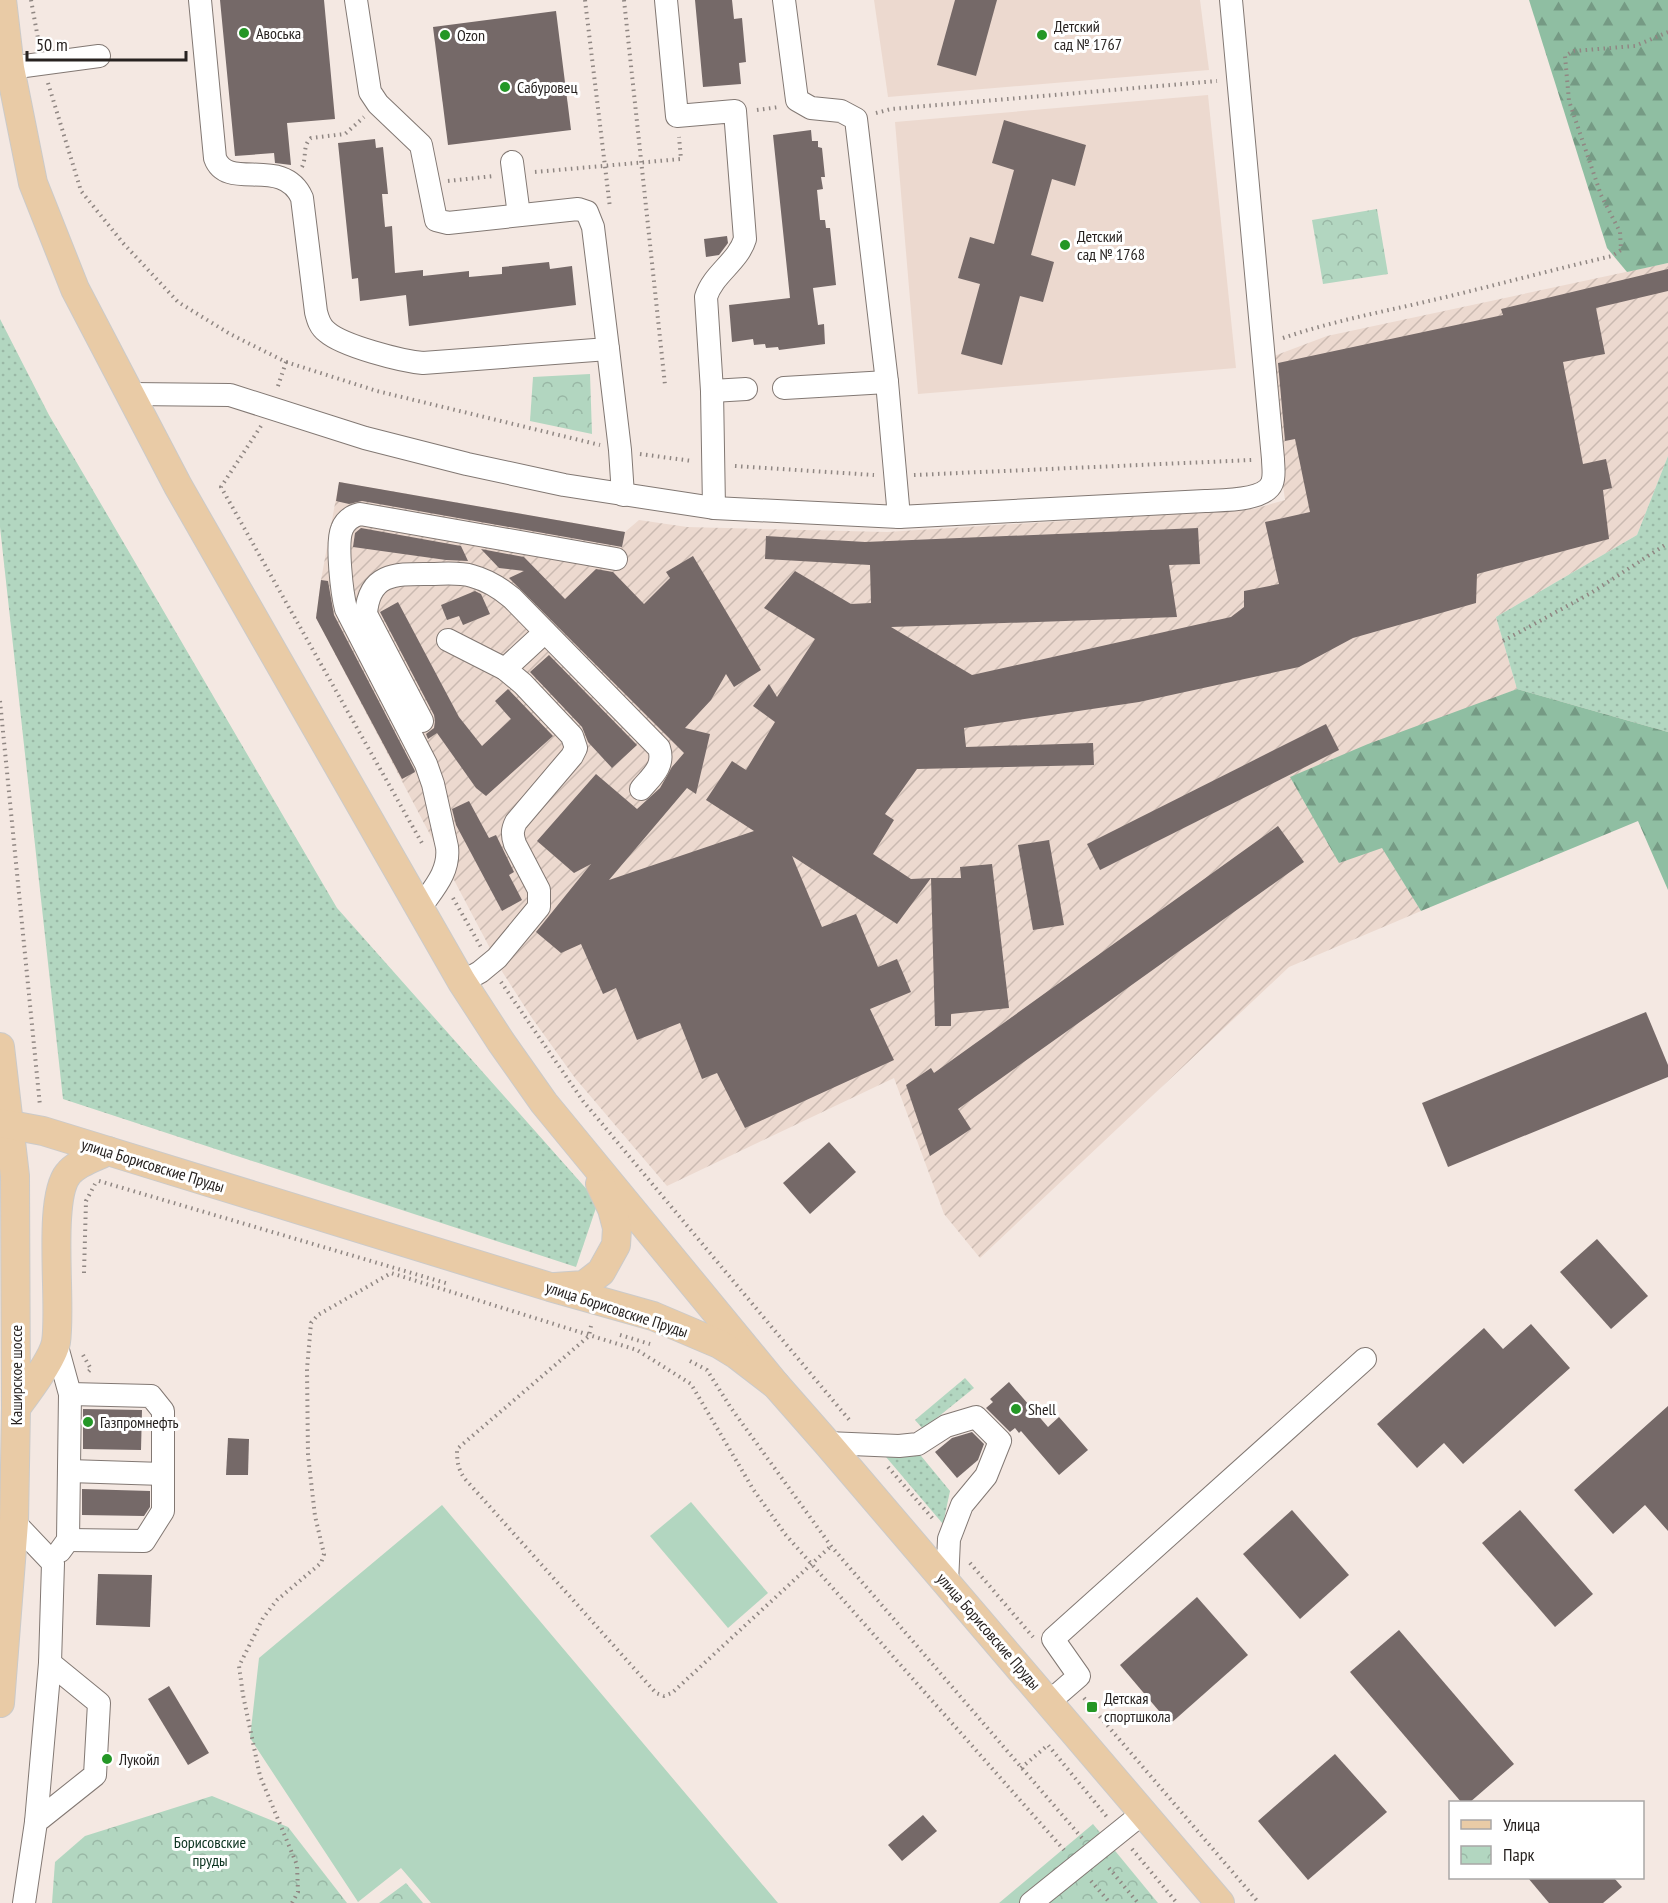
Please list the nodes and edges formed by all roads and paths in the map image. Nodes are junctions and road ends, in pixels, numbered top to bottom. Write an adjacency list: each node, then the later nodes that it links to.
1 (2, 0): 12 (main road)
2 (31, 0): 11 (path)
3 (200, 0): 21 (lane)
4 (356, 0): 15 (lane)
5 (624, 0): 19 (path)
6 (666, 0): 17 (lane)
7 (784, 0): 14 (lane)
8 (1232, 0): 13 (lane)
9 (1668, 32): 24 (path)
10 (99, 56): 11 (lane)
11 (42, 64): 12 (lane); 26 (path)
12 (10, 68): 32 (main road)
13 (1239, 79): 18 (path); 24 (lane)
14 (797, 100): 16 (path); 18 (lane)
15 (378, 104): 21 (path); 22 (lane)
16 (735, 111): 17 (lane); 31 (lane)
17 (677, 116): 19 (path)
18 (856, 119): 27 (lane)
19 (641, 162): 20 (path); 28 (path)
20 (512, 168): 22 (path); 23 (lane)
21 (290, 182): 25 (lane)
22 (429, 184): 23 (lane)
23 (519, 215): 25 (lane)
24 (1264, 345): 35 (lane)
25 (608, 349): 34 (lane)
26 (286, 362): 33 (path); 34 (path)
27 (887, 382): 29 (lane); 37 (lane)
28 (665, 386)
29 (784, 388)
30 (746, 389): 31 (lane)
31 (712, 391): 36 (lane)
32 (131, 394): 33 (lane); 51 (main road)
33 (270, 409): 38 (lane); 50 (path)
34 (620, 450): 36 (path); 38 (lane)
35 (1273, 459): 37 (path); 40 (lane)
36 (713, 464): 37 (path); 39 (lane)
37 (896, 476): 40 (lane)
38 (623, 495): 39 (lane)
39 (714, 508): 40 (lane)
40 (899, 517)
41 (1668, 543): 45 (path)
42 (616, 559): 50 (lane)
43 (545, 632): 46 (lane); 48 (lane); 49 (lane)
44 (448, 640): 46 (lane)
45 (1503, 641)
46 (505, 669): 52 (lane)
47 (0, 701): 56 (path)
48 (422, 721)
49 (641, 789)
50 (441, 877): 51 (lane); 52 (path)
51 (420, 908): 53 (main road)
52 (490, 964): 53 (lane); 75 (path)
53 (462, 982): 58 (main road)
54 (0, 1047): 55 (main road, Каширское шоссе)
55 (5, 1124): 56 (main road, улица Борисовские Пруды); 60 (main road, Каширское шоссе)
56 (43, 1131): 57 (main road, улица Борисовские Пруды)
57 (108, 1151): 59 (main road); 63 (main road, улица Борисовские Пруды)
58 (585, 1152): 63 (main road); 71 (main road)
59 (69, 1172): 61 (main road); 62 (path)
60 (7, 1176): 61 (main road); 73 (main road, Каширское шоссе)
61 (58, 1221): 67 (main road)
62 (456, 1286)
63 (550, 1287): 71 (main road, улица Борисовские Пруды)
64 (580, 1323): 66 (path)
65 (614, 1333): 68 (path)
66 (589, 1336): 83 (path); 83 (path); 96 (path)
67 (56, 1343): 72 (lane); 73 (main road)
68 (658, 1346)
69 (1365, 1359): 87 (lane)
70 (688, 1360): 81 (path)
71 (776, 1385): 74 (main road, улица Борисовские Пруды)
72 (70, 1394): 76 (lane); 77 (lane)
73 (16, 1408): 78 (main road, Каширское шоссе)
74 (827, 1443): 75 (lane); 84 (main road, улица Борисовские Пруды)
75 (871, 1446): 79 (path); 79 (lane)
76 (69, 1471): 77 (lane); 80 (lane)
77 (163, 1474): 80 (lane)
78 (14, 1522): 82 (lane); 88 (main road, Каширское шоссе)
79 (949, 1539): 84 (lane); 85 (path)
80 (68, 1540): 82 (lane)
81 (831, 1546): 83 (path); 90 (path)
82 (52, 1563): 86 (lane)
83 (811, 1563): 94 (path)
84 (947, 1583): 89 (main road, улица Борисовские Пруды)
85 (1033, 1638)
86 (50, 1663): 93 (lane); 93 (lane)
87 (1071, 1683): 89 (lane); 101 (path)
88 (1, 1695)
89 (1049, 1702): 92 (main road, улица Борисовские Пруды)
90 (1021, 1768): 91 (path); 94 (path)
91 (1066, 1768)
92 (1143, 1813): 94 (lane); 100 (main road, улица Борисовские Пруды)
93 (36, 1822): 95 (lane)
94 (1087, 1859): 97 (lane); 98 (path); 99 (path)
95 (24, 1903)
96 (292, 1903)
97 (1031, 1903)
98 (1110, 1903)
99 (1138, 1903)
100 (1220, 1903)
101 (1259, 1903)

